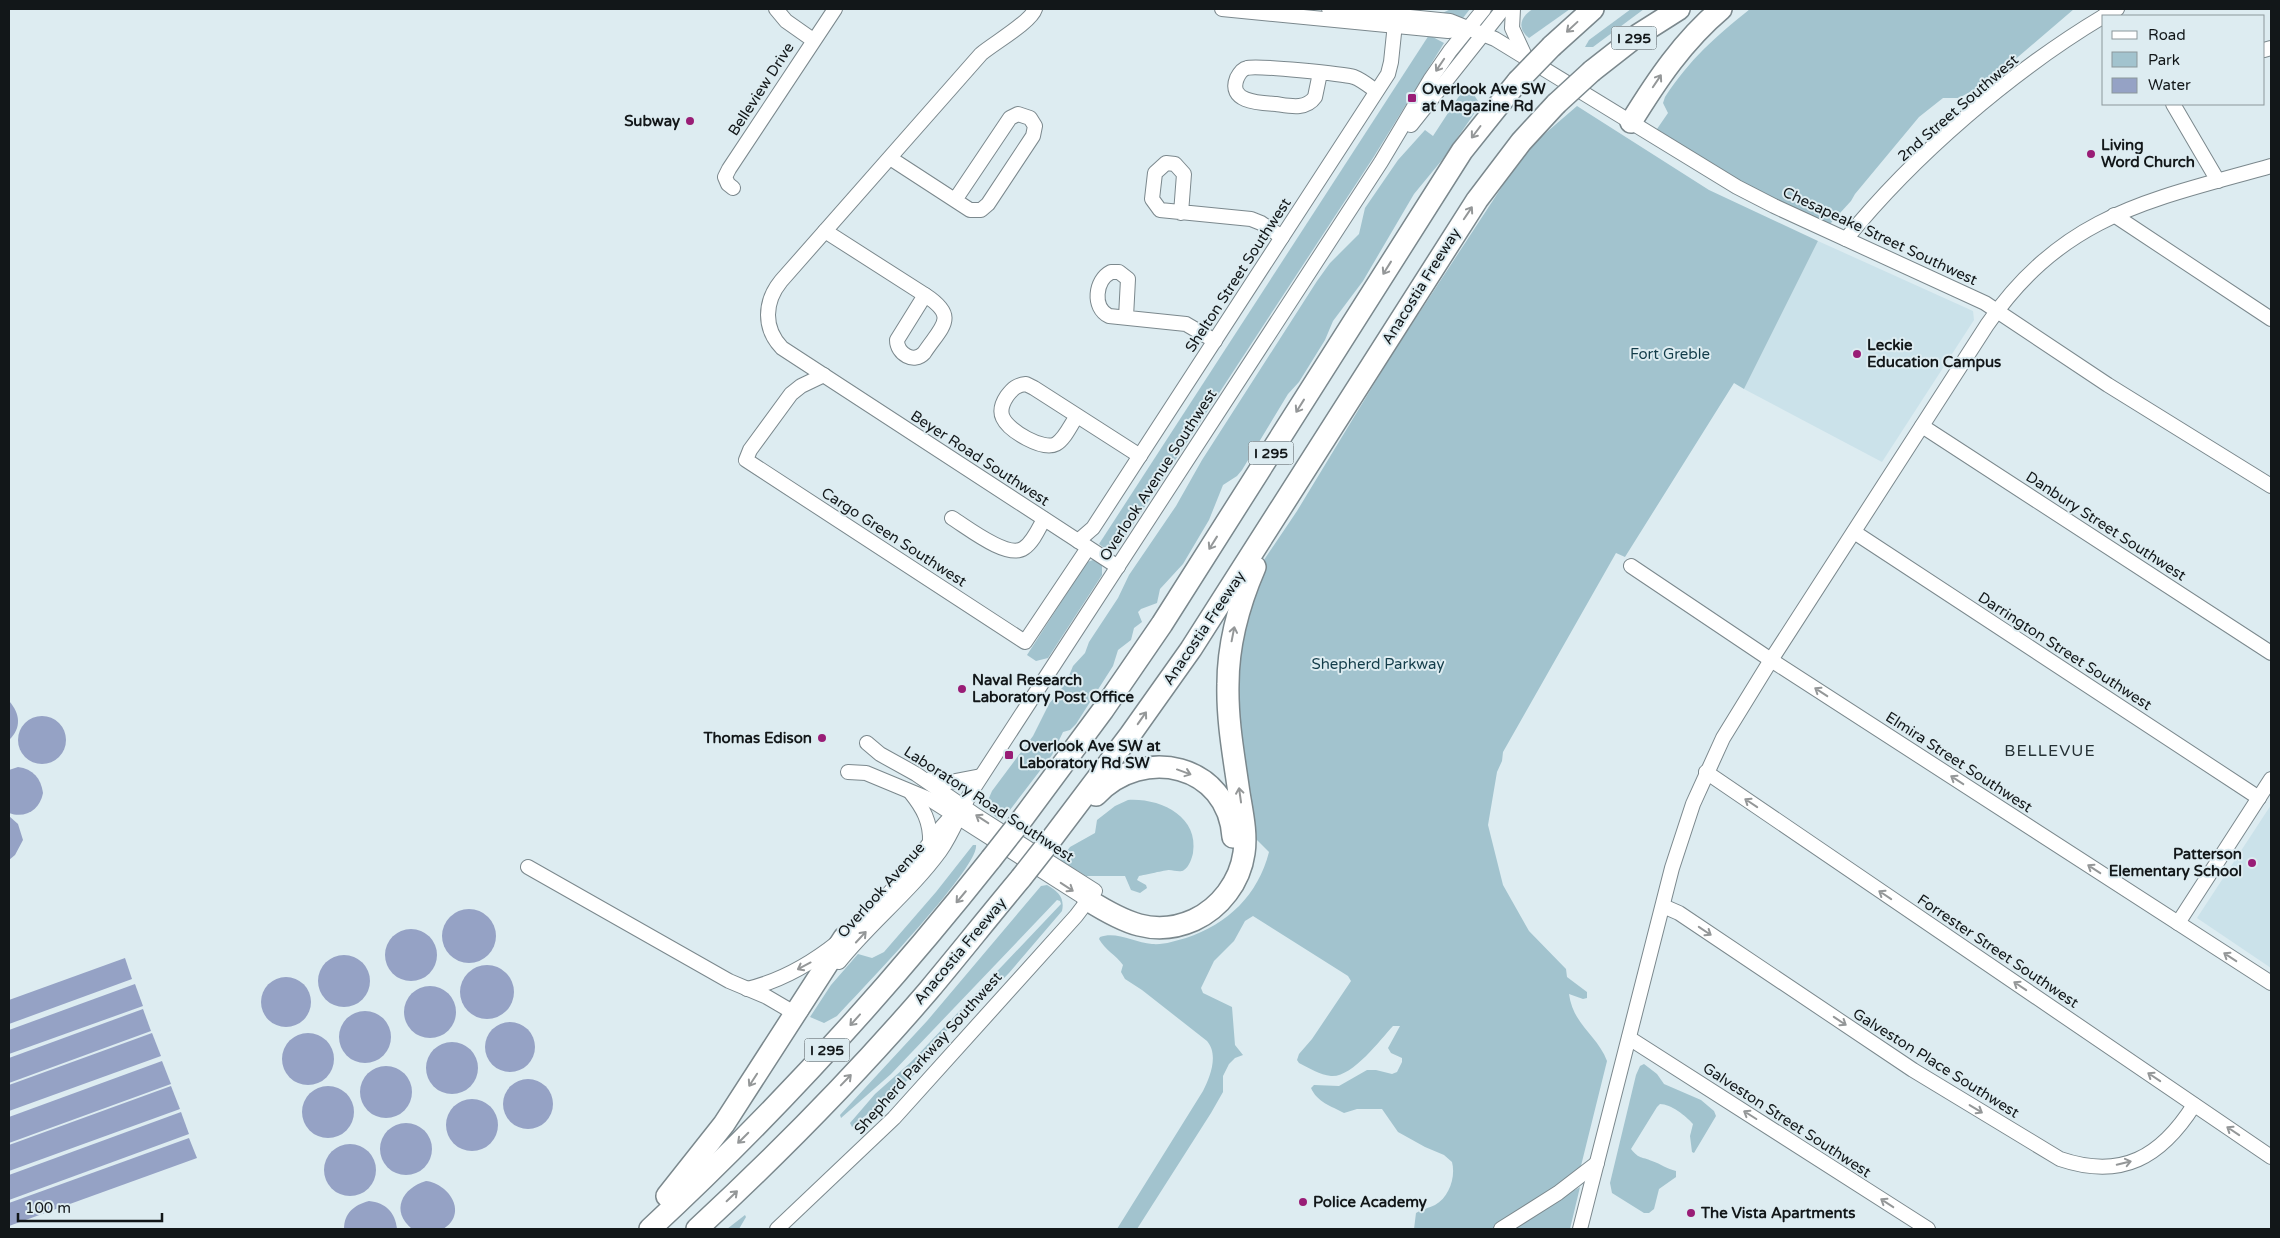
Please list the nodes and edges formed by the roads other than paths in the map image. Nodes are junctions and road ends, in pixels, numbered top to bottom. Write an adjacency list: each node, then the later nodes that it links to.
1 (776, 9): 16 (street)
2 (835, 9): 16 (street, Belleview Drive)
3 (1035, 9): 22 (street, Beyer Road Southwest)
4 (1222, 9): 11 (street, Chesapeake Street Southwest)
5 (1484, 9): 14 (street, Overlook Avenue Southwest)
6 (1503, 9): 15 (street, Overlook Avenue Southwest)
7 (1513, 9): 17 (street)
8 (1594, 9): 77 (highway, I 295, one-way to 77, bridge)
9 (1680, 9): 39 (highway, Anacostia Freeway / I 295, one-way to 9, bridge)
10 (1721, 9): 21 (highway, one-way to 10)
11 (1327, 12): 12 (street, Chesapeake Street Southwest)
12 (1396, 20): 14 (street, Chesapeake Street Southwest); 19 (street, Shelton Street Southwest)
13 (2102, 20): 32 (street, 2nd Street Southwest)
14 (1468, 28): 15 (street, Chesapeake Street Southwest); 23 (street, Overlook Avenue Southwest, one-way to 23)
15 (1483, 34): 17 (street, Chesapeake Street Southwest); 23 (street, Overlook Avenue Southwest)
16 (813, 40): 26 (street, Belleview Drive)
17 (1525, 57): 21 (street, Chesapeake Street Southwest)
18 (1320, 73): 18 (street); 19 (street)
19 (1376, 91): 31 (street, Shelton Street Southwest)
20 (2174, 105): 25 (street)
21 (1631, 122): 32 (street, Chesapeake Street Southwest)
22 (890, 158): 27 (street); 30 (street, Beyer Road Southwest)
23 (1381, 162): 49 (street, Overlook Avenue Southwest)
24 (2271, 166): 25 (street)
25 (2218, 181): 29 (street)
26 (733, 188)
27 (955, 200): 27 (street)
28 (1181, 212): 31 (street)
29 (2114, 215): 34 (street); 36 (street)
30 (825, 231): 33 (street); 38 (street, Beyer Road Southwest)
31 (1282, 237): 37 (street, Shelton Street Southwest)
32 (1846, 239): 34 (street, Chesapeake Street Southwest)
33 (925, 296)
34 (1997, 310): 41 (street); 43 (street, Chesapeake Street Southwest)
35 (1126, 317): 37 (street)
36 (2271, 319)
37 (1215, 341): 42 (street, Shelton Street Southwest)
38 (824, 375): 45 (street, Beyer Road Southwest); 50 (street, Cargo Green Southwest)
39 (1362, 380): 63 (highway, Anacostia Freeway / I 295, one-way to 39); 65 (highway, one-way to 39)
40 (1077, 416): 40 (street); 42 (street)
41 (1922, 426): 46 (street); 51 (street, Danbury Street Southwest)
42 (1140, 456): 47 (street, Shelton Street Southwest)
43 (2271, 486)
44 (952, 518): 45 (street)
45 (1044, 519): 47 (street, Beyer Road Southwest)
46 (1854, 532): 52 (street); 60 (street, Darrington Street Southwest)
47 (1083, 544): 49 (street, Beyer Road Southwest); 50 (street, Shelton Street Southwest)
48 (1631, 566): 52 (street, Elmira Street Southwest)
49 (1118, 567): 57 (street, Overlook Avenue Southwest)
50 (1025, 642)
51 (2271, 652)
52 (1771, 660): 55 (street); 67 (street, Elmira Street Southwest, one-way to 52)
53 (867, 743): 56 (street, Laboratory Road Southwest)
54 (848, 772): 59 (street, Laboratory Road Southwest)
55 (1706, 772): 66 (street); 73 (street, Forrester Street Southwest, one-way to 55)
56 (916, 774): 57 (street); 61 (street, Laboratory Road Southwest)
57 (981, 776): 61 (street, Overlook Avenue Southwest)
58 (2271, 779): 60 (street)
59 (909, 791): 61 (street, Laboratory Road Southwest); 62 (street)
60 (2259, 798): 67 (street)
61 (958, 812): 62 (street, Overlook Avenue); 65 (street, Laboratory Road Southwest); 71 (street, Overlook Avenue, one-way to 61)
62 (930, 843): 68 (street, Overlook Avenue)
63 (1053, 843): 65 (highway, one-way to 65); 78 (highway, Anacostia Freeway / I 295, one-way to 63, bridge)
64 (528, 867): 70 (street)
65 (1092, 896): 79 (street, Shepherd Parkway Southwest)
66 (1663, 906): 72 (street); 73 (street, Galveston Place Southwest, one-way to 73)
67 (2178, 923): 69 (street, Elmira Street Southwest, one-way to 67)
68 (844, 938): 70 (street, Overlook Avenue, one-way to 70); 71 (highway)
69 (2271, 983)
70 (747, 990): 71 (street)
71 (796, 1014): 76 (highway, one-way to 76)
72 (1629, 1038): 75 (street); 82 (street, Galveston Street Southwest, one-way to 72)
73 (2194, 1105): 74 (street, Forrester Street Southwest, one-way to 73)
74 (2271, 1157)
75 (1597, 1163): 80 (street); 81 (street)
76 (637, 1229)
77 (650, 1229)
78 (696, 1229)
79 (777, 1229)
80 (1501, 1229)
81 (1580, 1229)
82 (1928, 1229)

